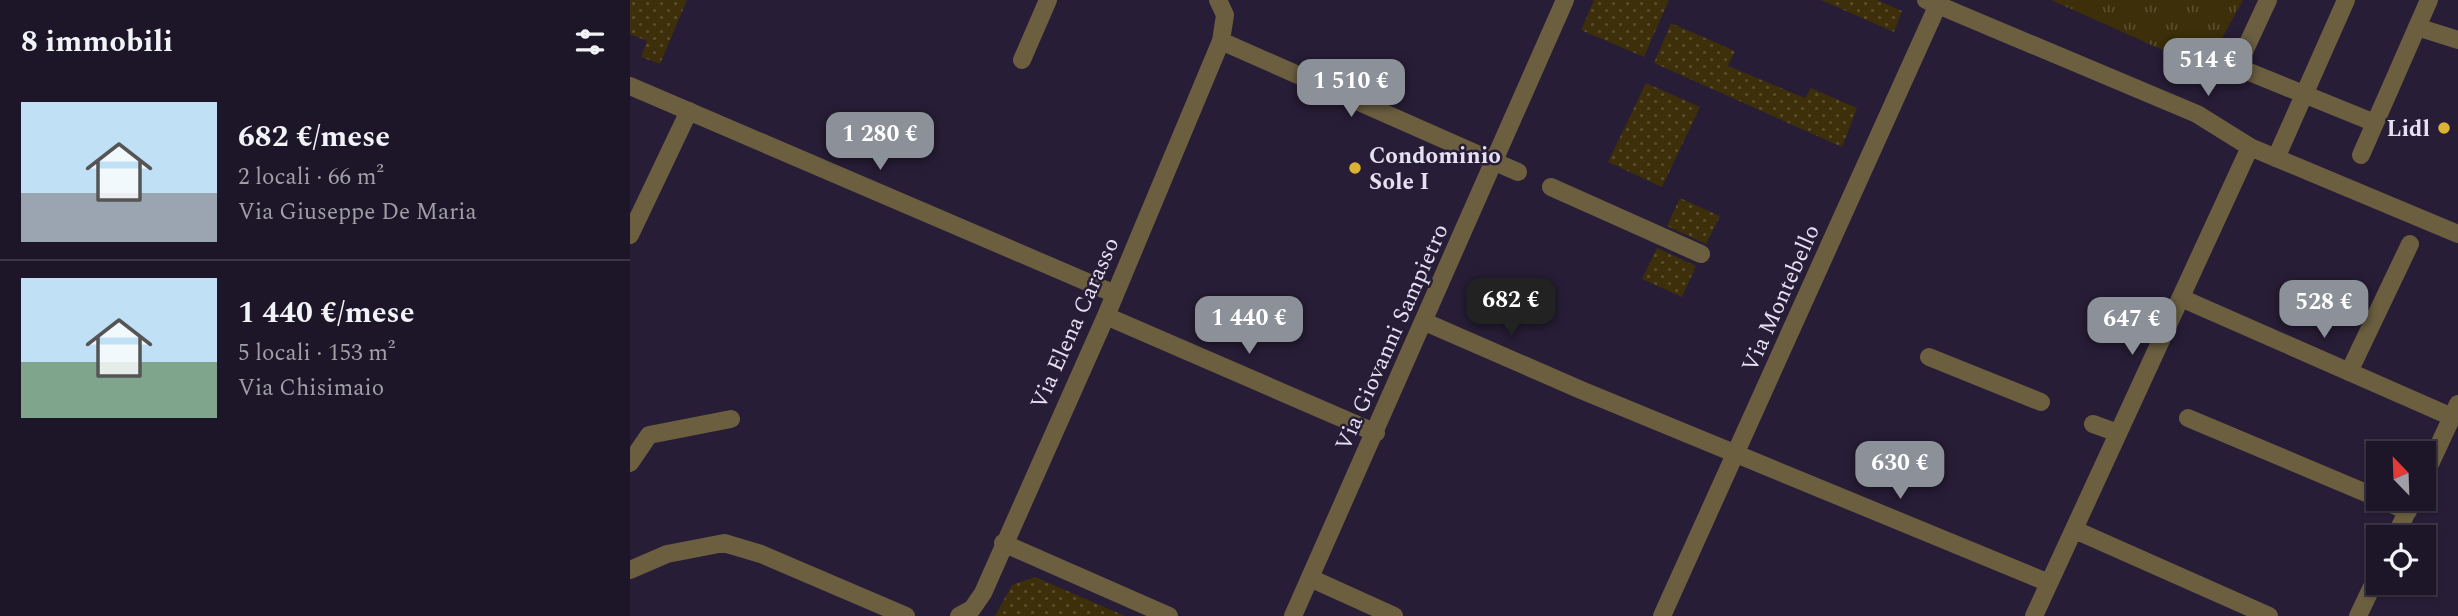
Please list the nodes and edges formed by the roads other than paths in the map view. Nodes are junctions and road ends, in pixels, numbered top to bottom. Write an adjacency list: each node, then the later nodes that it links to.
1 (1048, 0): 11 (street)
2 (1218, 0): 10 (street)
3 (1565, 0): 19 (street, Via Giovanni Sampietro)
4 (2267, 0): 13 (street)
5 (2346, 0): 13 (street)
6 (2429, 0): 8 (street)
7 (1935, 2): 16 (street); 40 (street, Via Montebello)
8 (2417, 27): 9 (street); 15 (street)
9 (2458, 40)
10 (1221, 41): 19 (street); 26 (street, Via Elena Carasso)
11 (1022, 60)
12 (630, 86): 14 (street)
13 (2305, 97): 15 (street); 18 (street)
14 (689, 111): 22 (street); 26 (street)
15 (2375, 123): 17 (street)
16 (2250, 147): 18 (street); 27 (street)
17 (2361, 155)
18 (2276, 158): 23 (street)
19 (1495, 162): 20 (street); 29 (street, Via Giovanni Sampietro)
20 (1518, 172)
21 (1551, 187): 25 (street)
22 (630, 234)
23 (2458, 234)
24 (2410, 244): 31 (street)
25 (1701, 254)
26 (1115, 294): 28 (street, Via Elena Carasso)
27 (2181, 298): 31 (street); 38 (street)
28 (1106, 316): 37 (street); 44 (street, Via Elena Carasso)
29 (1425, 322): 37 (street, Via Giovanni Sampietro); 40 (street)
30 (1929, 357): 32 (street)
31 (2349, 372): 33 (street)
32 (2041, 402)
33 (2455, 410): 39 (street)
34 (2188, 418): 42 (street)
35 (730, 419): 41 (street)
36 (2093, 424): 38 (street)
37 (1376, 433): 46 (street, Via Giovanni Sampietro)
38 (2118, 433): 43 (street)
39 (2436, 451)
40 (1737, 454): 47 (street); 54 (street, Via Montebello)
41 (630, 463)
42 (2366, 493)
43 (2075, 530): 47 (street); 56 (street)
44 (1003, 543): 50 (street, Via Elena Carasso); 51 (street)
45 (630, 570): 49 (street)
46 (1310, 578): 52 (street, Via Giovanni Sampietro); 53 (street)
47 (2049, 583): 55 (street)
48 (2368, 595): 57 (street)
49 (906, 616)
50 (959, 616)
51 (1169, 616)
52 (1293, 616)
53 (1394, 616)
54 (1662, 616)
55 (2034, 616)
56 (2269, 616)
57 (2358, 616)

